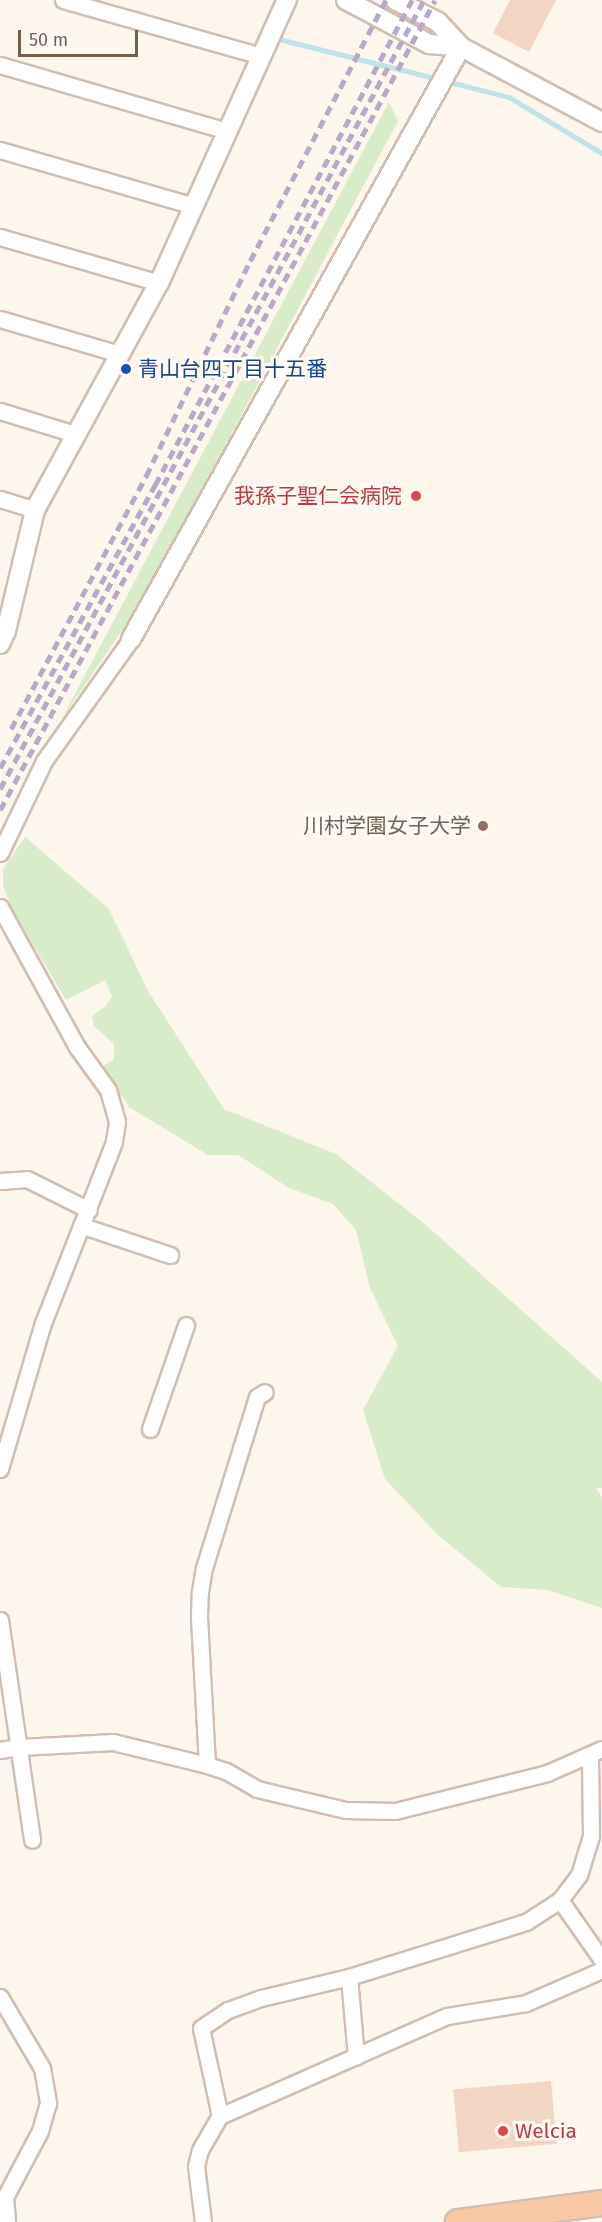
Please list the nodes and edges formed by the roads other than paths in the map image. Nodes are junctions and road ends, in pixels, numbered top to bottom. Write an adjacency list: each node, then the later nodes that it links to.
1 (63, 0): 6 (street)
2 (287, 0): 6 (street)
3 (346, 0): 5 (street)
4 (395, 0): 5 (street)
5 (461, 46): 8 (street); 20 (street)
6 (261, 56): 9 (street)
7 (0, 65): 9 (street)
8 (602, 122)
9 (227, 131): 11 (street)
10 (0, 150): 11 (street)
11 (194, 206): 13 (street)
12 (0, 237): 13 (street)
13 (159, 283): 15 (street)
14 (0, 319): 15 (street)
15 (120, 354): 17 (street)
16 (0, 411): 17 (street)
17 (75, 434): 19 (street)
18 (0, 499): 19 (street)
19 (35, 510): 21 (street)
20 (131, 639): 22 (street)
21 (0, 644)
22 (0, 853)
23 (0, 907): 25 (street)
24 (0, 1181): 25 (street)
25 (89, 1210): 26 (street)
26 (83, 1226): 27 (street); 31 (street)
27 (170, 1255)
28 (186, 1325): 30 (street)
29 (264, 1392): 36 (street)
30 (150, 1429)
31 (0, 1469)
32 (0, 1620): 33 (street)
33 (20, 1747): 34 (street); 36 (street); 37 (street)
34 (0, 1750)
35 (596, 1752): 36 (street); 38 (street)
36 (207, 1765)
37 (32, 1840)
38 (560, 1900): 39 (street); 41 (street)
39 (602, 1960)
40 (602, 1970): 43 (street)
41 (349, 1977): 43 (street); 44 (street)
42 (0, 1997): 46 (street)
43 (356, 2057): 44 (street)
44 (220, 2116): 47 (street)
45 (602, 2203): 48 (highway)
46 (7, 2222)
47 (203, 2222)
48 (458, 2222)

